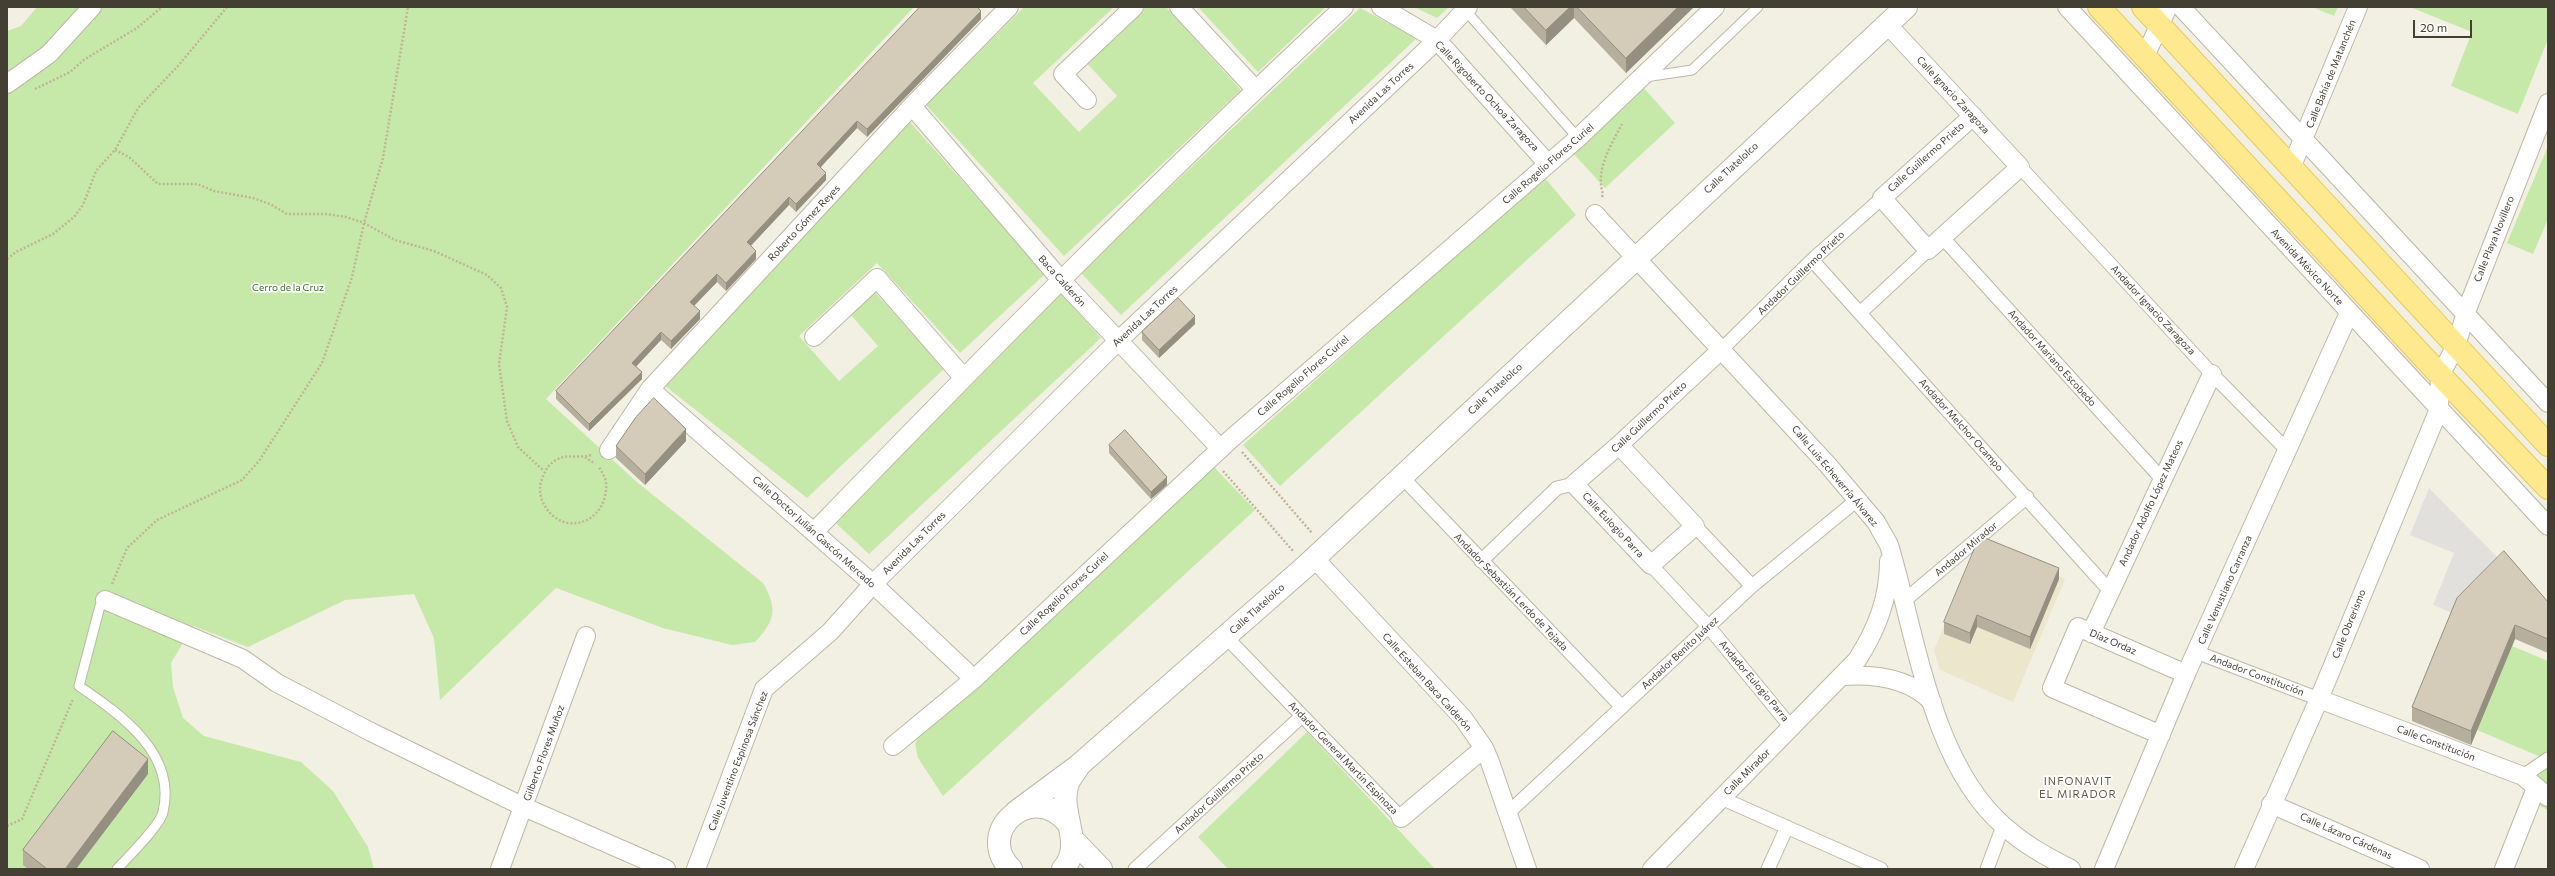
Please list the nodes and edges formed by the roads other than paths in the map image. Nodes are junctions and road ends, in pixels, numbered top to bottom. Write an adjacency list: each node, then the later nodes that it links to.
1 (92, 7): 21 (street)
2 (1009, 7): 25 (street, Roberto Gómez Reyes)
3 (1134, 7): 23 (street)
4 (1179, 7): 22 (street)
5 (1344, 7): 22 (street)
6 (1382, 7): 18 (street, Calle Rigoberto Ochoa Zaragoza)
7 (1715, 7): 20 (street, Calle Rogelio Flores Curiel)
8 (1758, 7): 20 (lane)
9 (1906, 7): 17 (street, Calle Tlatelolco)
10 (2067, 7): 43 (street, Avenida México Norte)
11 (2099, 7): 19 (main road)
12 (2143, 7): 16 (main road)
13 (2181, 7): 28 (street)
14 (2358, 7): 28 (street, Calle Bahía de Matanchén)
15 (1467, 8): 18 (street, Avenida Las Torres); 27 (lane)
16 (2164, 16): 19 (street); 31 (main road)
17 (1887, 24): 26 (street, Calle Ignacio Zaragoza); 36 (street, Calle Tlatelolco)
18 (1437, 40): 29 (street, Calle Rigoberto Ochoa Zaragoza); 45 (street, Avenida Las Torres)
19 (2145, 56): 40 (main road)
20 (1642, 78): 27 (street, Calle Rogelio Flores Curiel)
21 (7, 84)
22 (1256, 89): 39 (street)
23 (1087, 100)
24 (2548, 103): 41 (street, Calle Playa Novillero)
25 (912, 106): 39 (street, Baca Calderón); 51 (street, Roberto Gómez Reyes)
26 (1973, 116): 30 (street, Calle Ignacio Zaragoza); 32 (street, Calle Guillermo Prieto)
27 (1578, 138): 29 (street, Calle Rogelio Flores Curiel)
28 (2303, 141): 31 (street, Calle Bahía de Matanchén); 41 (street)
29 (1548, 164): 56 (street, Calle Rogelio Flores Curiel)
30 (2020, 167): 34 (street); 48 (street, Andador Ignacio Zaragoza)
31 (2291, 168): 38 (main road)
32 (1882, 198): 35 (street, Calle Guillermo Prieto); 37 (street, Andador Guillermo Prieto)
33 (1595, 214): 36 (street, Calle Luis Echeverría Álvarez)
34 (1943, 238): 35 (street); 60 (street, Andador Mariano Escobedo)
35 (1928, 250): 42 (street)
36 (1636, 257): 47 (street, Calle Luis Echeverría Álvarez); 59 (street, Calle Tlatelolco)
37 (1812, 260): 42 (street, Andador Melchor Ocampo); 47 (street, Andador Guillermo Prieto)
38 (2380, 264): 40 (main road); 46 (main road)
39 (1061, 280): 45 (street, Baca Calderón); 50 (street)
40 (2359, 288): 49 (main road)
41 (2466, 312): 46 (street, Calle Playa Novillero); 52 (street)
42 (1860, 313): 63 (street, Andador Melchor Ocampo)
43 (2349, 313): 53 (street, Avenida México Norte); 58 (street, Calle Venustiano Carranza)
44 (814, 337): 50 (street)
45 (1118, 341): 56 (street, Baca Calderón); 72 (street, Avenida Las Torres)
46 (2456, 346): 49 (street, Calle Playa Novillero); 55 (main road)
47 (1722, 349): 54 (street, Calle Guillermo Prieto); 64 (street, Calle Luis Echeverría Álvarez)
48 (2212, 374): 58 (street, Andador Ignacio Zaragoza); 60 (street, Andador Adolfo López Mateos)
49 (2440, 375): 53 (street, Calle Obrerismo); 62 (main road)
50 (963, 378): 67 (street)
51 (650, 389): 57 (street, Roberto Gómez Reyes); 67 (street, Calle Doctor Julián Gascón Mercado)
52 (2548, 403)
53 (2438, 409): 66 (street, Avenida México Norte); 86 (street, Calle Obrerismo)
54 (1619, 445): 61 (street, Calle Guillermo Prieto); 65 (street)
55 (2548, 445)
56 (1221, 448): 85 (street, Calle Rogelio Flores Curiel)
57 (609, 450)
58 (2288, 451): 82 (street, Calle Venustiano Carranza)
59 (1402, 477): 69 (street, Calle Tlatelolco); 70 (street, Andador Sebastián Lerdo de Tejada)
60 (2162, 479): 74 (street, Andador Adolfo López Mateos)
61 (1574, 484): 70 (street); 71 (street, Calle Eulogio Parra)
62 (2548, 488)
63 (2027, 497): 74 (street, Andador Melchor Ocampo); 76 (street, Andador Mirador)
64 (1857, 500): 68 (street, Calle Luis Echeverría Álvarez); 73 (street, Andador Benito Juárez)
65 (1695, 526): 71 (street, Calle Eulogio Parra); 73 (street)
66 (2548, 526)
67 (814, 532): 72 (street, Calle Doctor Julián Gascón Mercado)
68 (1889, 546): 76 (street, Calle Luis Echeverría Álvarez); 84 (street, Calle Mirador)
69 (1315, 557): 81 (street, Calle Tlatelolco); 93 (street, Calle Esteban Baca Calderón)
70 (1481, 561): 88 (street, Andador Sebastián Lerdo de Tejada)
71 (1651, 565): 77 (street, Andador Eulogio Parra)
72 (873, 584): 78 (street, Avenida Las Torres); 85 (street, Calle Doctor Julián Gascón Mercado)
73 (1752, 586): 77 (street, Andador Benito Juárez)
74 (2109, 590): 79 (street, Andador Adolfo López Mateos)
75 (105, 600): 100 (street); 109 (lane)
76 (1904, 601): 87 (street, Calle Luis Echeverría Álvarez)
77 (1708, 626): 88 (street, Andador Benito Juárez); 90 (street, Andador Eulogio Parra)
78 (830, 632): 112 (street, Calle Juventino Espinosa Sánchez)
79 (2091, 633): 83 (street, Díaz Ordaz); 91 (street, Díaz Ordaz)
80 (586, 636): 100 (street, Gilberto Flores Muñoz)
81 (1226, 637): 89 (street, Andador General Martín Espinoza); 95 (street, Calle Tlatelolco)
82 (2196, 652): 83 (street, Calle Venustiano Carranza); 86 (street, Andador Constitución)
83 (2186, 674): 91 (street, Calle Venustiano Carranza)
84 (1843, 676): 87 (street); 90 (street, Calle Mirador)
85 (974, 679): 92 (street, Calle Rogelio Flores Curiel)
86 (2318, 699): 96 (street, Calle Constitución); 99 (street, Calle Obrerismo)
87 (1932, 702): 104 (street, Calle Luis Echeverría Álvarez)
88 (1622, 707): 102 (street, Andador Benito Juárez)
89 (1302, 716): 103 (street, Andador General Martín Espinoza); 115 (street, Andador Guillermo Prieto)
90 (1791, 727): 98 (street, Calle Mirador)
91 (2161, 735): 123 (street, Calle Venustiano Carranza)
92 (893, 746)
93 (1484, 748): 102 (street, Calle Esteban Baca Calderón); 103 (street, Andador General Martín Espinoza)
94 (2548, 759): 96 (street)
95 (1078, 766): 101 (street, Calle Tlatelolco); 106 (street, Calle Tlatelolco)
96 (2523, 776): 97 (street, Calle Constitución)
97 (2542, 792): 126 (street)
98 (1721, 798): 105 (street); 118 (street, Calle Mirador)
99 (2271, 804): 124 (street, Calle Obrerismo); 125 (street, Calle Lázaro Cárdenas)
100 (524, 807): 110 (street, Gilberto Flores Muñoz); 111 (street)
101 (1016, 812): 106 (street); 108 (street, Calle Tlatelolco)
102 (1509, 812): 107 (street, Calle Esteban Baca Calderón)
103 (1401, 818)
104 (2003, 826): 121 (street); 122 (street, Calle Luis Echeverría Álvarez)
105 (1787, 827): 119 (street); 120 (street)
106 (1071, 832): 113 (street, Calle Tlatelolco); 114 (street)
107 (1518, 846): 116 (street, Calle Esteban Baca Calderón); 117 (street)
108 (1006, 862)
109 (117, 869)
110 (500, 869)
111 (666, 869)
112 (696, 869)
113 (1062, 869)
114 (1101, 869)
115 (1135, 869)
116 (1527, 869)
117 (1537, 869)
118 (1652, 869)
119 (1768, 869)
120 (1881, 869)
121 (1987, 869)
122 (2071, 869)
123 (2104, 869)
124 (2244, 869)
125 (2420, 869)
126 (2504, 869)

